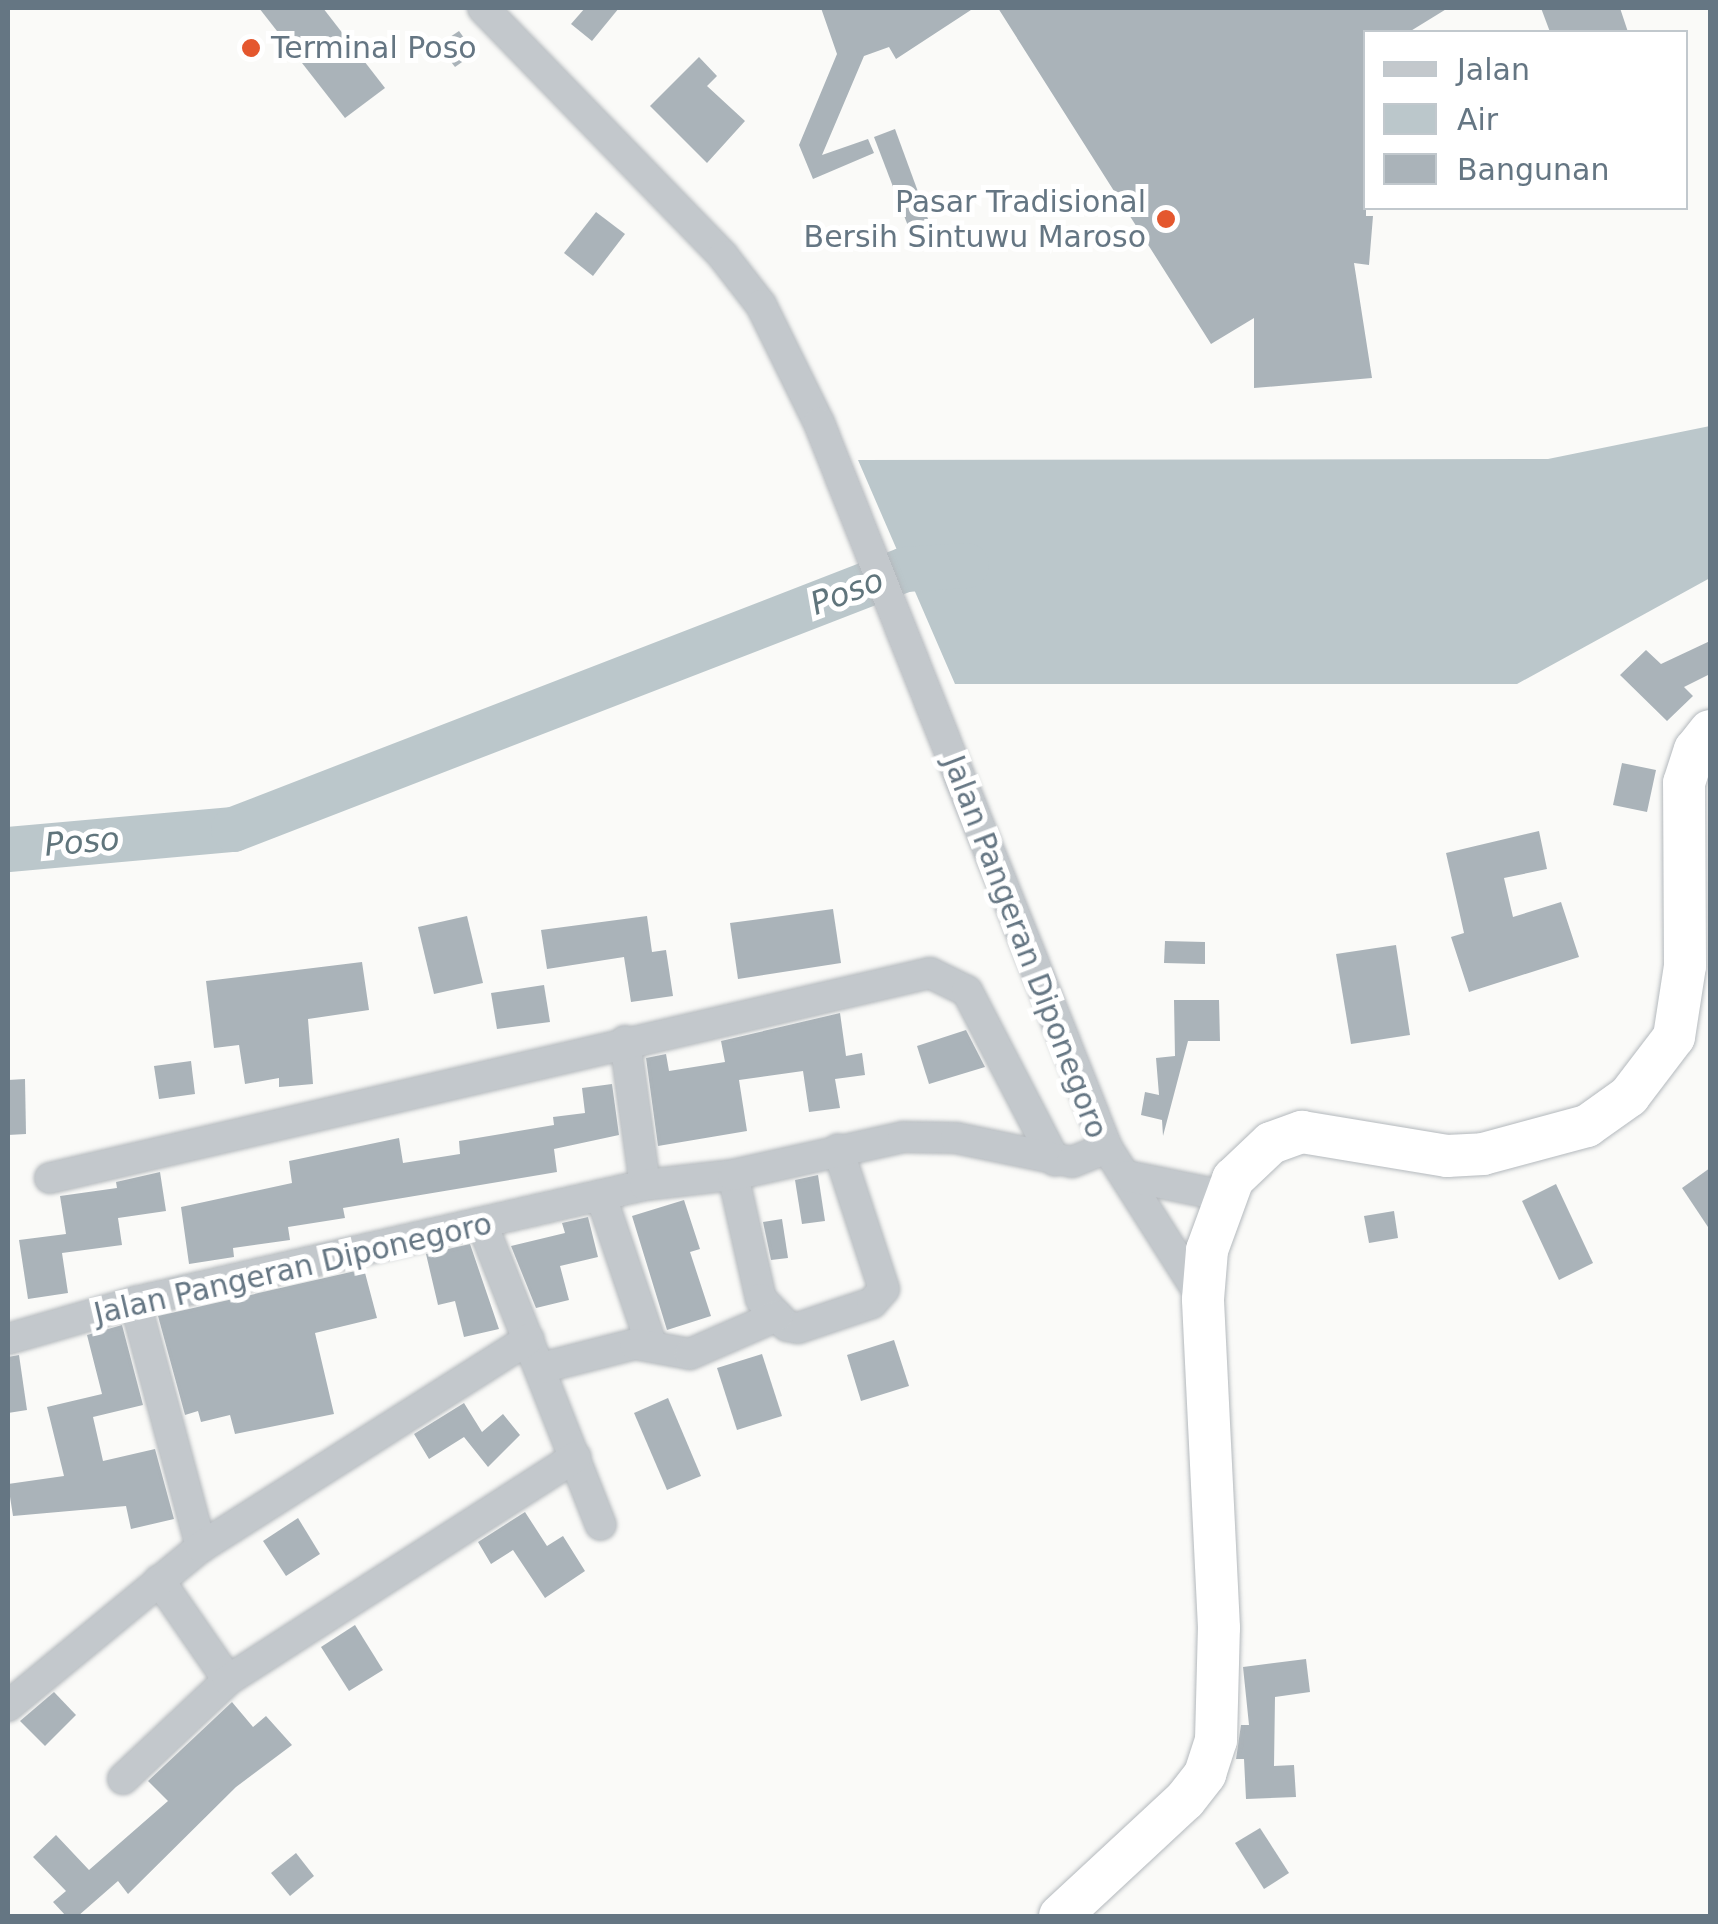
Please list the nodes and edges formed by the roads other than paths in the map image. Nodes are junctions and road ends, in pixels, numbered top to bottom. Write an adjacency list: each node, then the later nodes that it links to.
1 (483, 8): 4 (street, Jalan Pangeran Diponegoro)
2 (1710, 731): 12 (highway)
3 (624, 1040): 6 (street); 9 (street); 10 (street)
4 (1106, 1148): 6 (street, Jalan Pangeran Diponegoro); 8 (street)
5 (838, 1149): 6 (street, Jalan Pangeran Diponegoro); 7 (street, Jalan Pangeran Diponegoro); 16 (street)
6 (1055, 1161)
7 (733, 1175): 10 (street, Jalan Pangeran Diponegoro); 16 (street)
8 (1126, 1176): 12 (street); 14 (street)
9 (50, 1178)
10 (644, 1185): 11 (street, Jalan Pangeran Diponegoro)
11 (601, 1196): 13 (street, Jalan Pangeran Diponegoro); 19 (street)
12 (1225, 1196): 14 (highway)
13 (483, 1226): 15 (street, Jalan Pangeran Diponegoro); 17 (street)
14 (1204, 1299): 28 (highway)
15 (135, 1302): 18 (street, Jalan Pangeran Diponegoro); 23 (street)
16 (777, 1316): 19 (street)
17 (529, 1338): 20 (street); 23 (street)
18 (8, 1339)
19 (652, 1346): 20 (street)
20 (540, 1368): 21 (street)
21 (576, 1457): 22 (street); 25 (street)
22 (600, 1525)
23 (202, 1548): 24 (street)
24 (159, 1580): 25 (street); 26 (street)
25 (228, 1680): 27 (street)
26 (8, 1706)
27 (123, 1778)
28 (1060, 1916)

